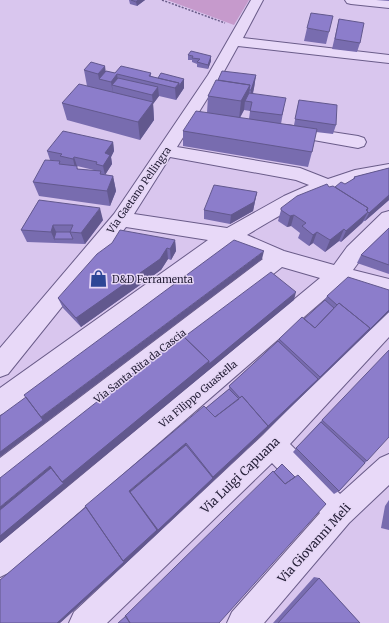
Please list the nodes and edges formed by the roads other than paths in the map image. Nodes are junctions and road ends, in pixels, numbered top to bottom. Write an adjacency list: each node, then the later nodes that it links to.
1 (257, 0): 4 (street, Via Gaetano Pellingra)
2 (351, 0): 3 (street)
3 (389, 4)
4 (238, 36): 5 (street); 8 (street, Via Gaetano Pellingra)
5 (389, 59)
6 (274, 128): 7 (street)
7 (358, 142)
8 (167, 151): 10 (street); 12 (street, Via Gaetano Pellingra)
9 (389, 170): 10 (street)
10 (327, 186): 13 (street)
11 (389, 218): 15 (street, Via Filippo Guastella)
12 (121, 219): 13 (street); 18 (street, Via Gaetano Pellingra)
13 (227, 236): 14 (street); 19 (street)
14 (279, 258): 15 (street); 22 (street, Via Santa Rita da Cascia)
15 (338, 275): 16 (street); 24 (street, Via Filippo Guastella)
16 (389, 288)
17 (389, 322): 20 (street, Via Luigi Capuana)
18 (0, 366)
19 (0, 403)
20 (272, 444): 23 (street); 25 (street, Via Luigi Capuana)
21 (389, 467): 23 (street, Via Giovanni Meli)
22 (0, 475)
23 (340, 513): 26 (street, Via Giovanni Meli)
24 (0, 562)
25 (85, 623)
26 (243, 623)

